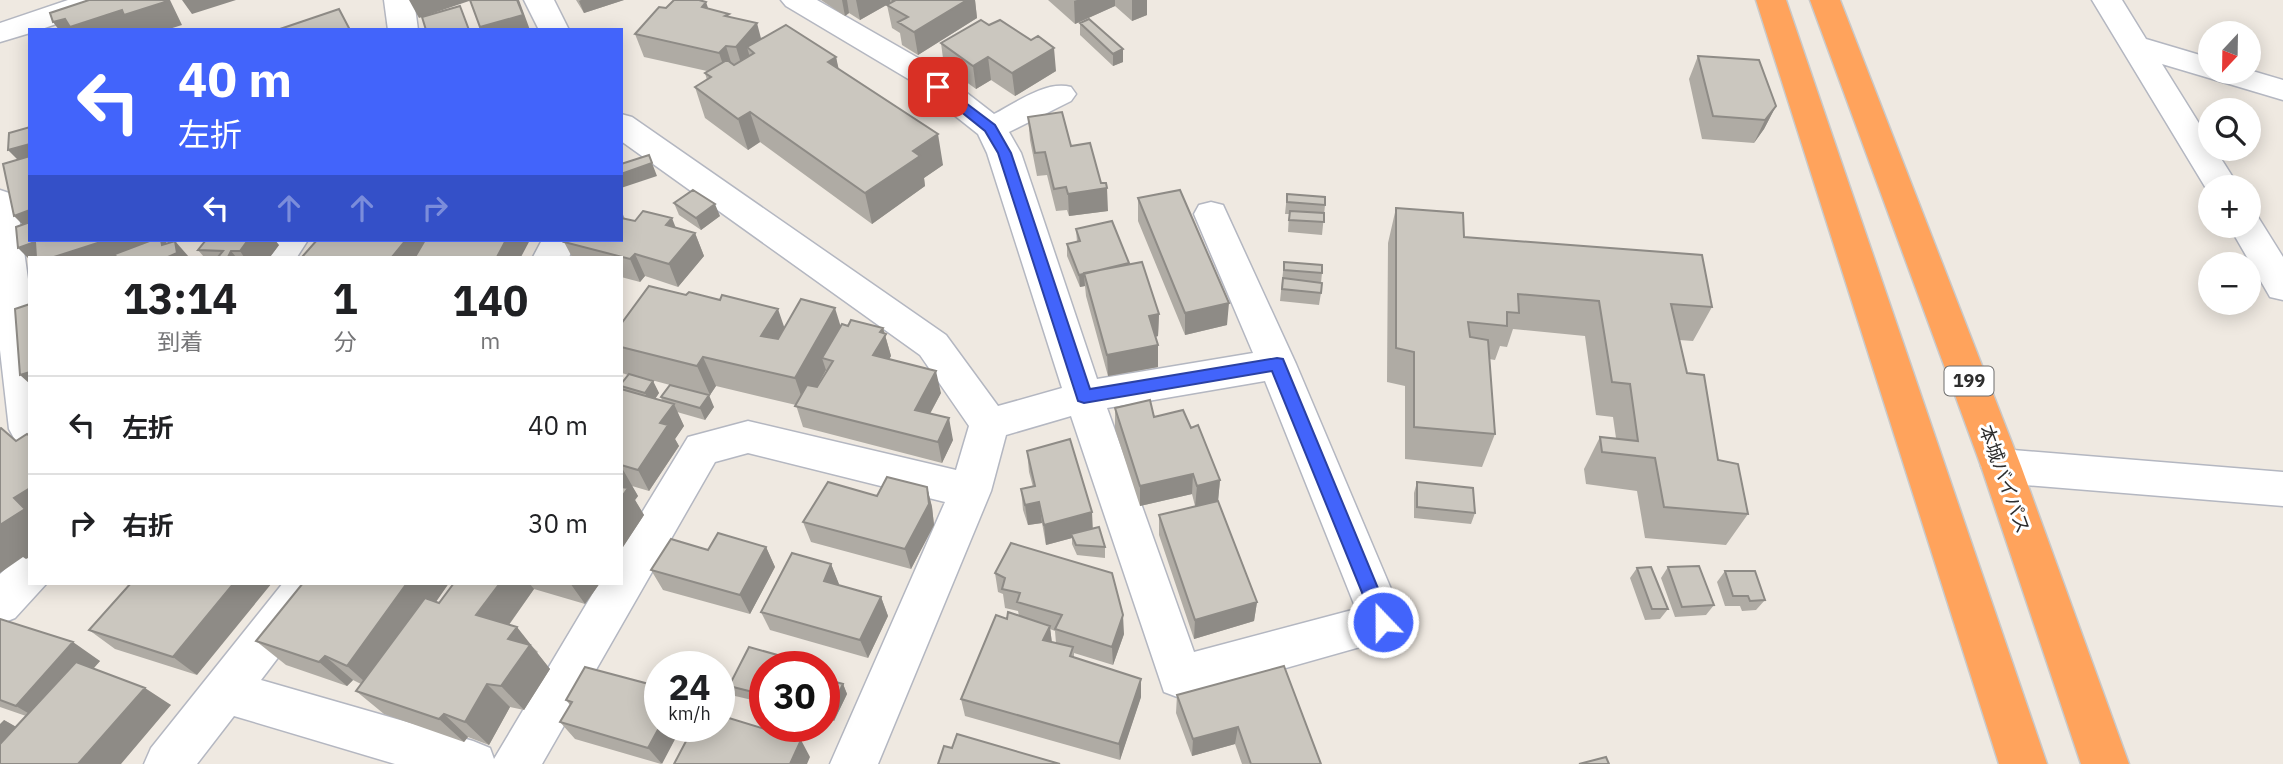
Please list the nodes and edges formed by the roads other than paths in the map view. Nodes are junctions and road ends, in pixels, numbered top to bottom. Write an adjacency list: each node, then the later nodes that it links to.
1 (97, 0): 10 (street)
2 (399, 0): 8 (street)
3 (539, 0): 9 (street)
4 (796, 0): 17 (street)
5 (1771, 0): 42 (highway)
6 (1825, 0): 29 (highway, 本城バイパス / 199)
7 (2107, 0): 11 (street)
8 (402, 28)
9 (553, 28)
10 (0, 33)
11 (2135, 46): 12 (street); 18 (street)
12 (2198, 64)
13 (2261, 84): 14 (street)
14 (2283, 90)
15 (1060, 94): 17 (street)
16 (623, 126): 26 (street)
17 (991, 128): 24 (street)
18 (2215, 175)
19 (0, 202): 25 (street)
20 (1212, 214): 23 (street)
21 (2261, 240): 22 (street)
22 (2283, 287)
23 (1277, 364): 24 (street); 24 (street)
24 (1084, 397): 26 (street)
25 (28, 421)
26 (989, 424): 31 (street)
27 (28, 429): 28 (street)
28 (0, 437)
29 (2001, 466): 30 (street); 43 (highway, 本城バイパス / 199)
30 (2283, 489)
31 (970, 491): 33 (street); 41 (street)
32 (28, 575): 36 (street)
33 (623, 583)
34 (307, 585): 37 (street)
35 (622, 585): 40 (street)
36 (0, 604)
37 (226, 692): 38 (street); 39 (street)
38 (168, 764)
39 (473, 764)
40 (516, 764)
41 (855, 764)
42 (2023, 764)
43 (2105, 764)

